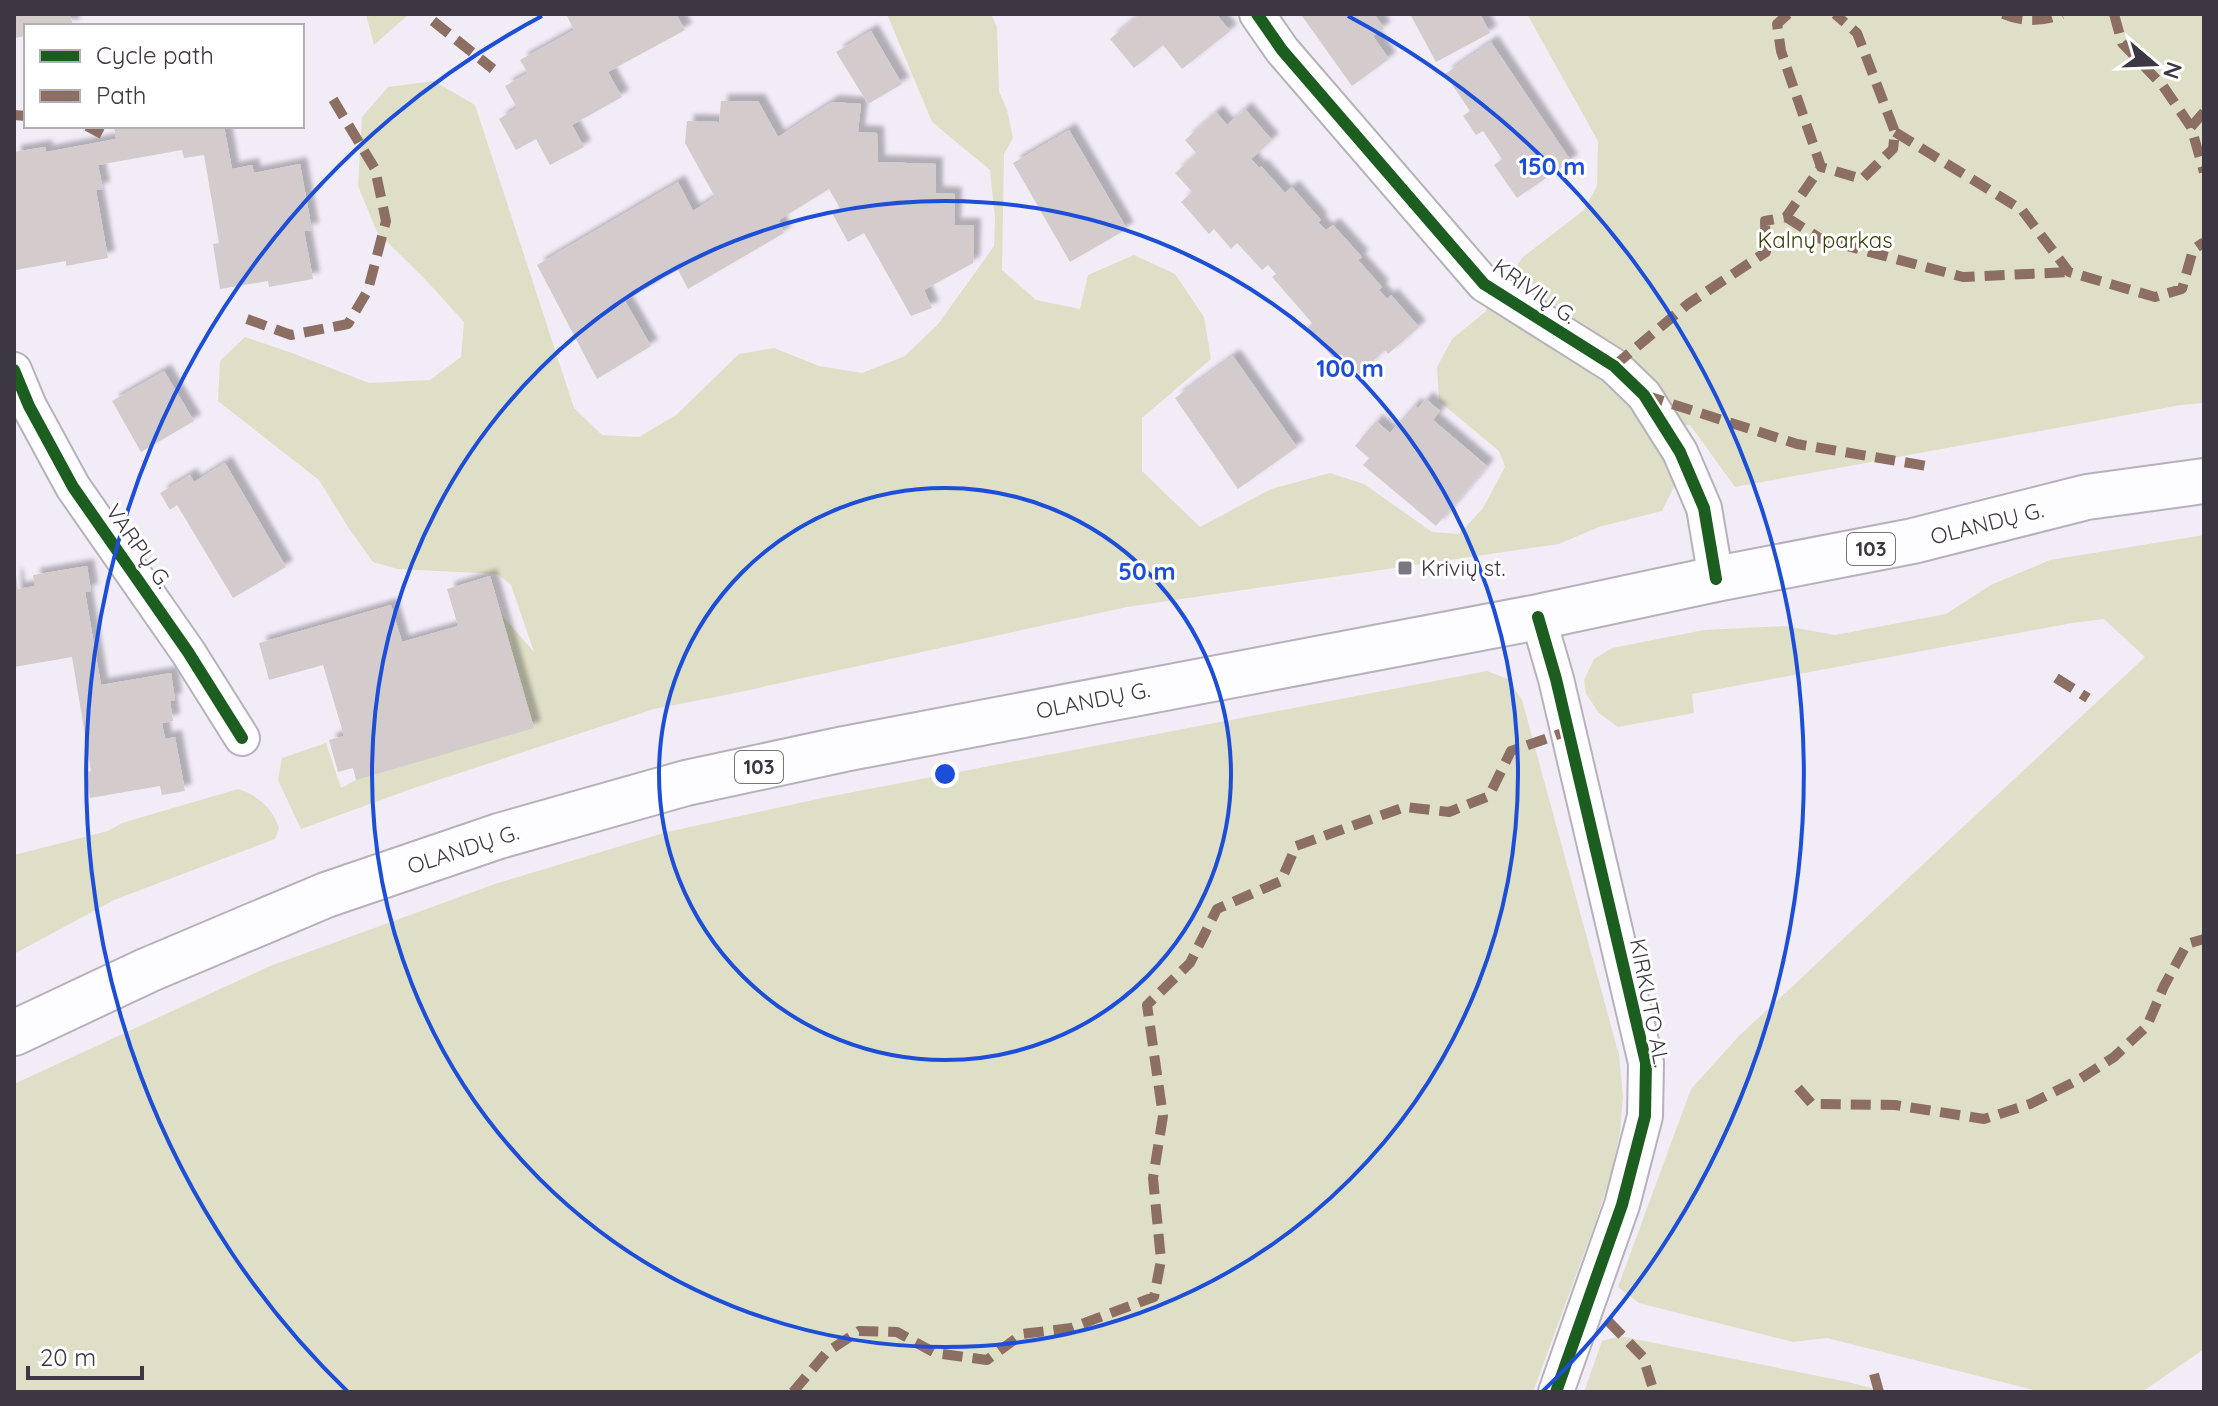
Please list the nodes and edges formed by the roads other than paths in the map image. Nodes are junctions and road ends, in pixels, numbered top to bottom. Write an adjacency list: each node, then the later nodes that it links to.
1 (1257, 14): 4 (street, KRIVIŲ G.)
2 (14, 370): 6 (street, VARPŲ G.)
3 (2204, 481): 4 (main road, OLANDŲ G. / 103)
4 (1716, 579): 5 (main road, OLANDŲ G. / 103)
5 (1538, 617): 7 (main road, OLANDŲ G. / 103); 8 (street, KIRKUTO AL.)
6 (242, 738)
7 (14, 1033)
8 (1556, 1392)

